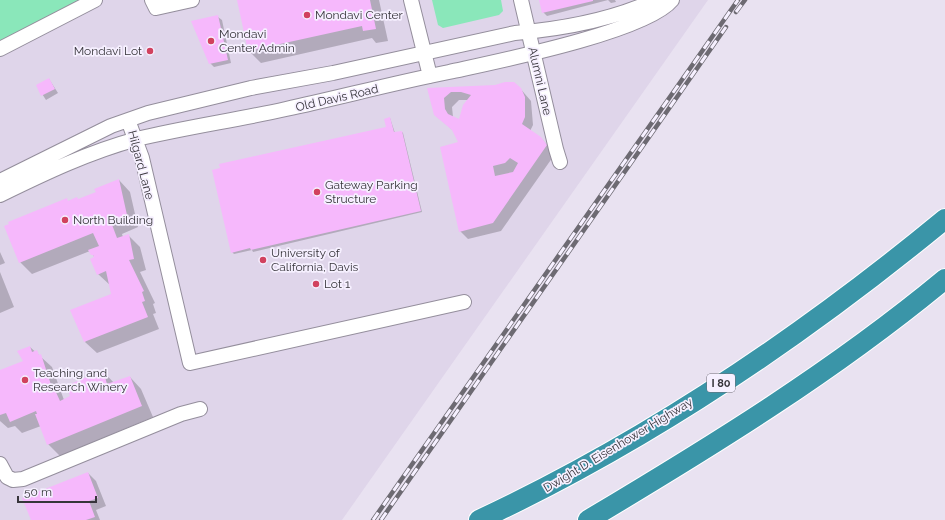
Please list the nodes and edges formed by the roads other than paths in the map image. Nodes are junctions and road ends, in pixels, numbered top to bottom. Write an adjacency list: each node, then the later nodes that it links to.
1 (95, 0): 9 (street)
2 (152, 0): 3 (street)
3 (192, 0)
4 (411, 0): 11 (street)
5 (521, 0): 8 (street, Alumni Lane)
6 (655, 0): 8 (street, Old Davis Road)
7 (672, 0): 10 (street, Old Davis Road)
8 (528, 32): 10 (street, Alumni Lane); 11 (street, Old Davis Road)
9 (0, 48)
10 (533, 52): 12 (street, Old Davis Road); 15 (street, Alumni Lane)
11 (424, 53): 12 (street); 13 (street, Old Davis Road)
12 (430, 76): 14 (street, Old Davis Road)
13 (128, 120): 14 (street, Hilgard Lane); 16 (street, Old Davis Road)
14 (136, 140): 17 (street, Old Davis Road); 20 (street, Hilgard Lane)
15 (560, 162)
16 (0, 181)
17 (0, 195)
18 (945, 219): 23 (highway, Dwight D. Eisenhower Highway / I 80)
19 (945, 279): 24 (highway)
20 (464, 302)
21 (200, 409): 22 (street)
22 (0, 464)
23 (479, 520)
24 (588, 520)

